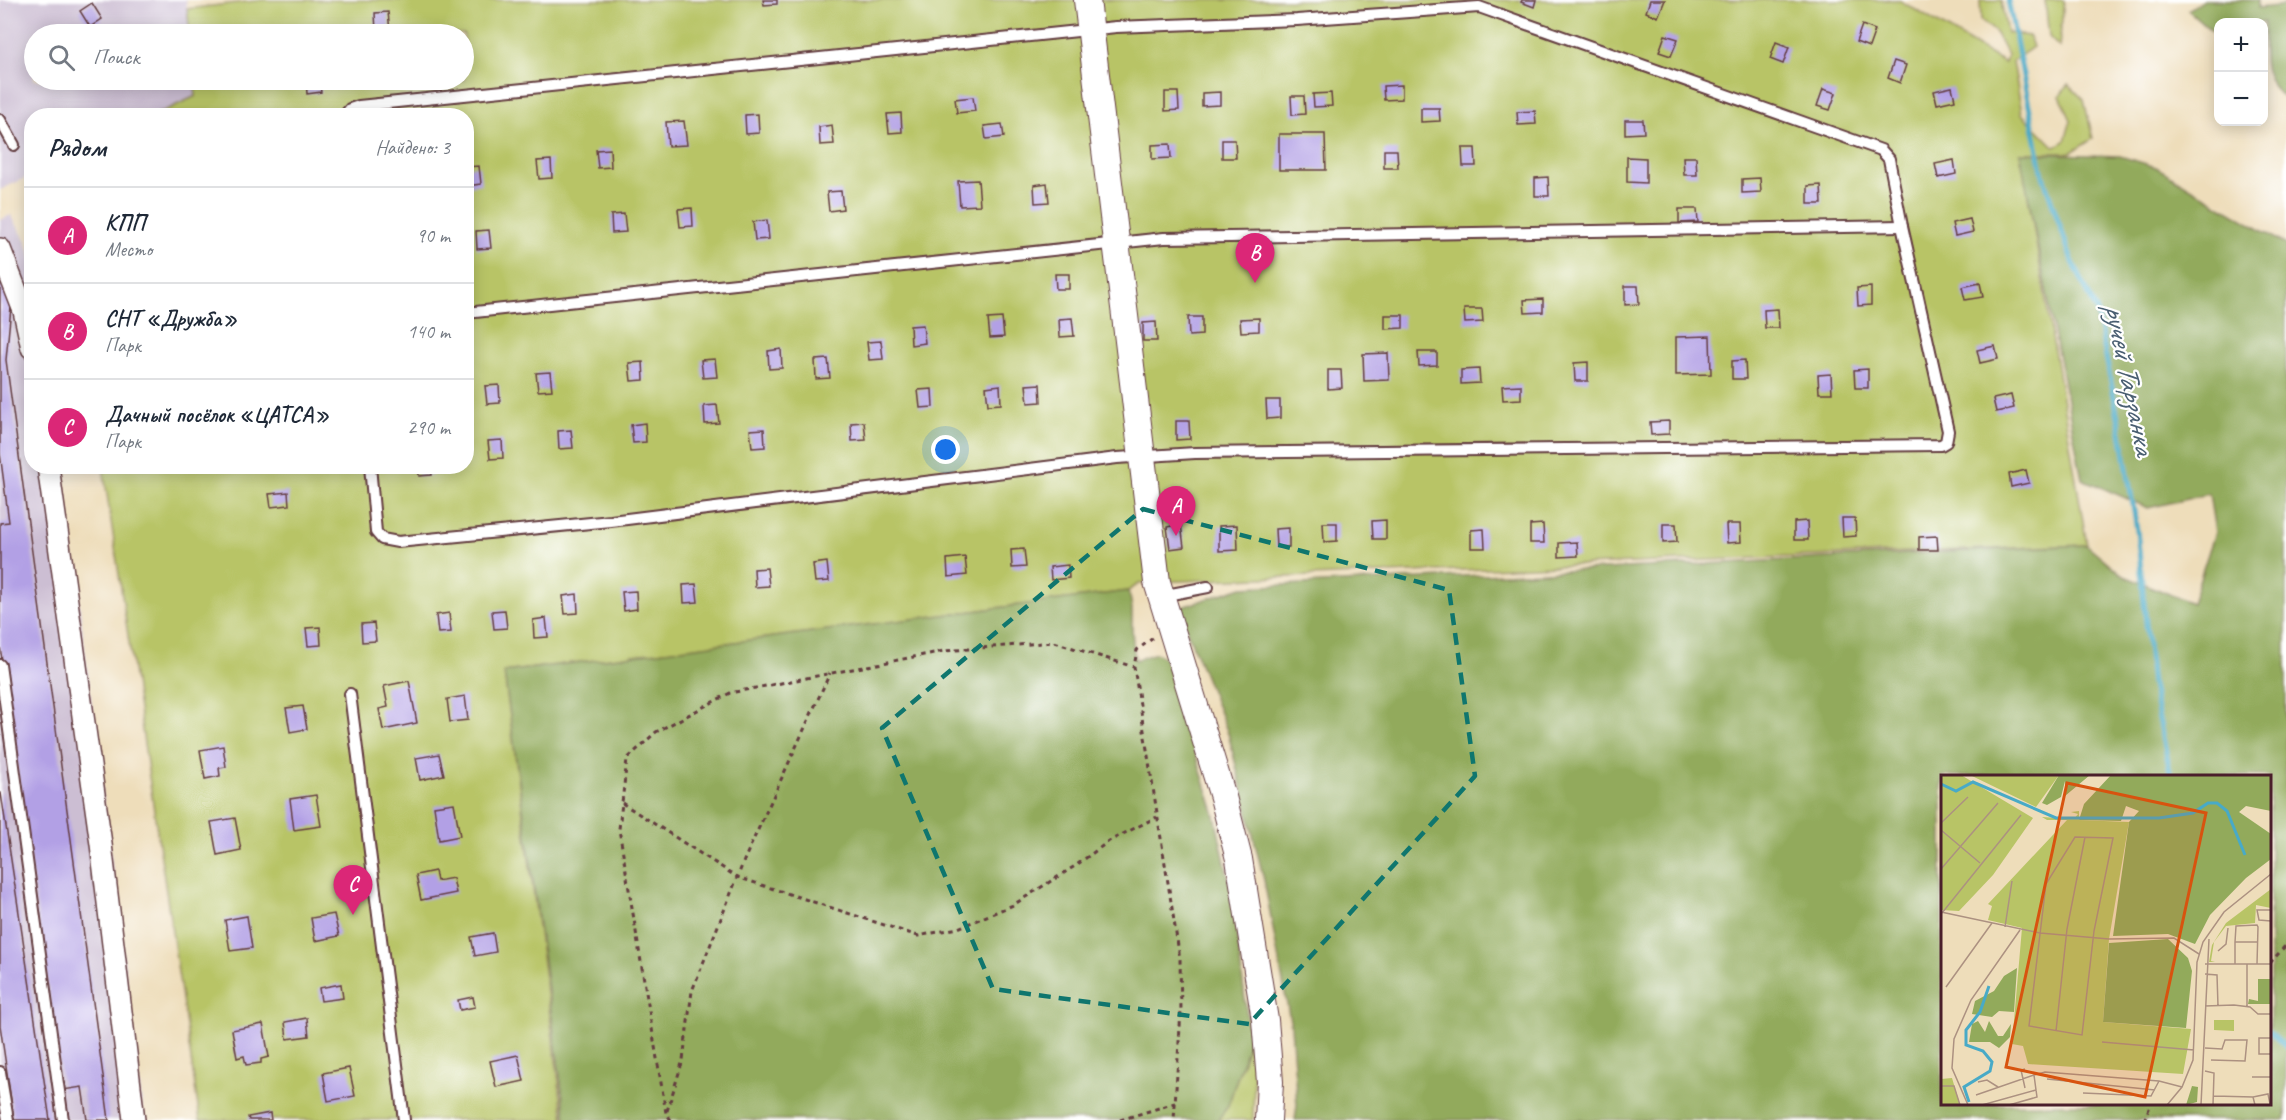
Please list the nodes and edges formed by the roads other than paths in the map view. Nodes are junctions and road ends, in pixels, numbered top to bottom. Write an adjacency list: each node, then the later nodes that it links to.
1 (1087, 0): 2 (street)
2 (1090, 29): 3 (lane); 6 (lane); 7 (street)
3 (353, 108)
4 (0, 120): 5 (lane)
5 (14, 146)
6 (1902, 226): 7 (lane); 11 (lane)
7 (1117, 244): 10 (lane); 11 (street)
8 (0, 249): 9 (street)
9 (24, 311)
10 (474, 312)
11 (1143, 457): 13 (lane); 15 (street)
12 (49, 474): 21 (street)
13 (371, 474)
14 (1208, 587): 15 (lane)
15 (1160, 596): 23 (street)
16 (0, 665): 20 (lane)
17 (350, 694): 22 (lane)
18 (0, 1072): 19 (lane)
19 (8, 1120)
20 (63, 1120)
21 (134, 1120)
22 (404, 1120)
23 (1268, 1120)

